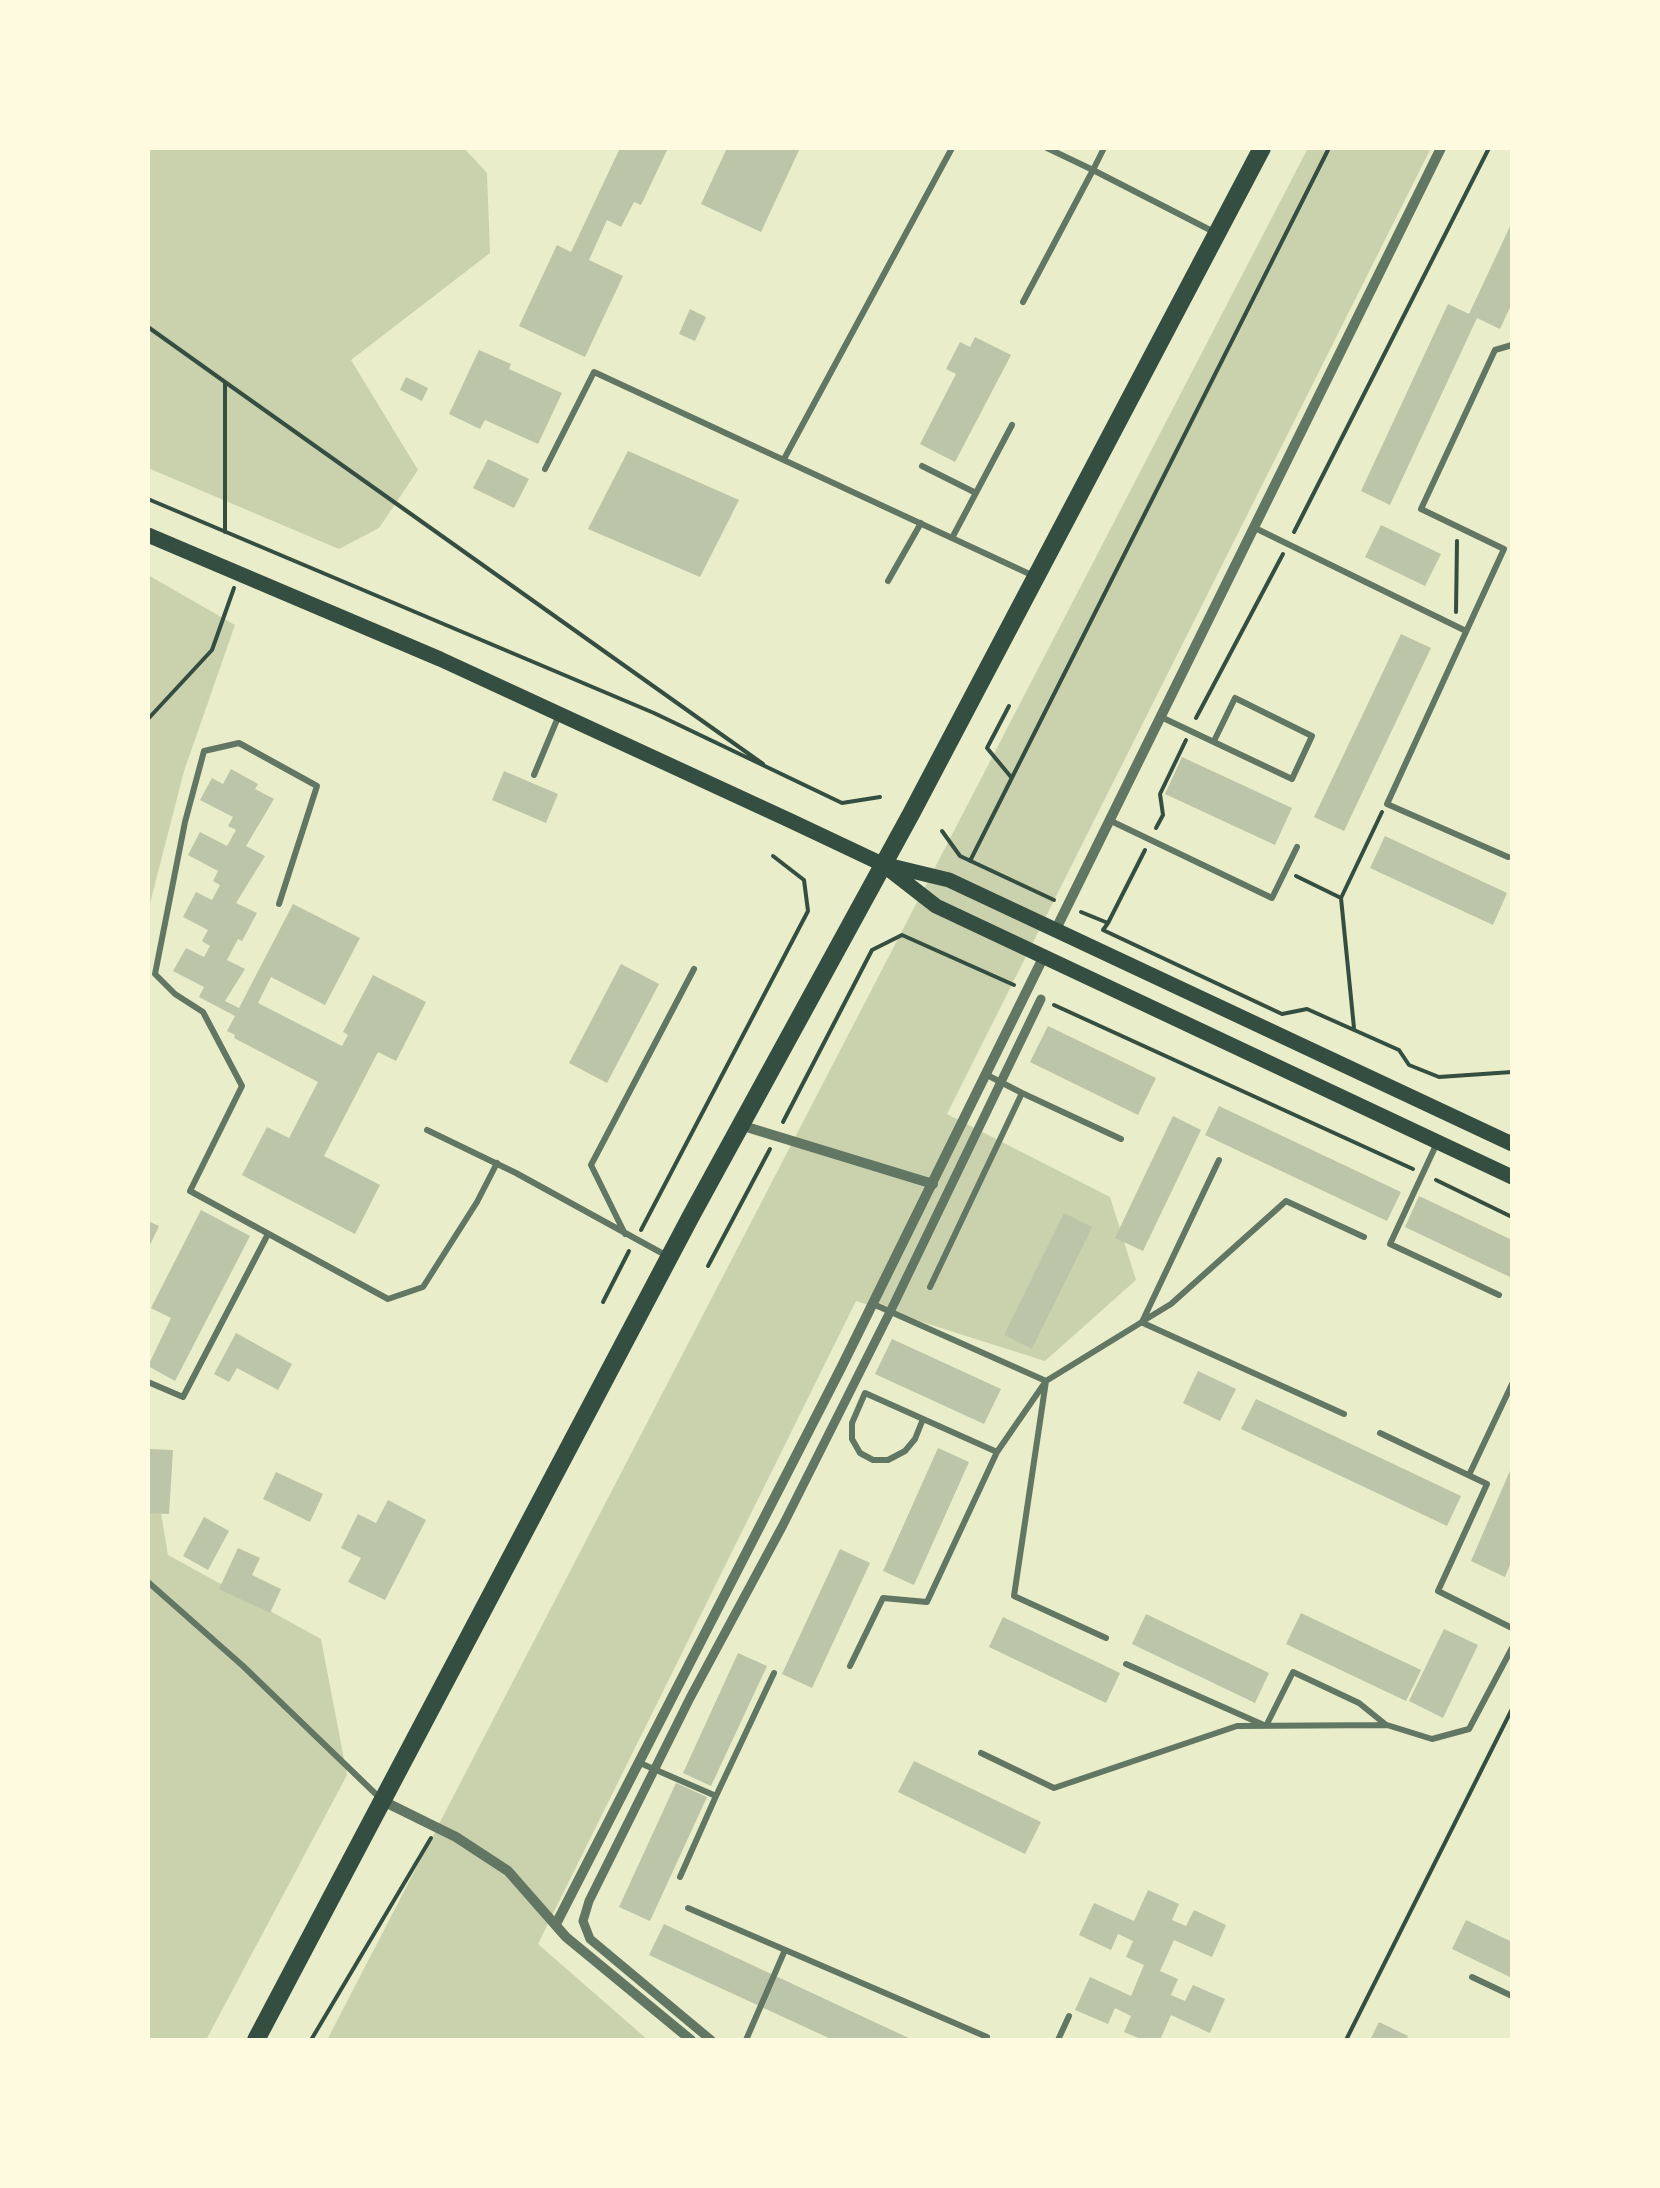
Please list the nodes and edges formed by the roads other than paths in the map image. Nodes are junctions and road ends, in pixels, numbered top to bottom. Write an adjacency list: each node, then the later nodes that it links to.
1 (952, 148): 11 (lane)
2 (1047, 148): 6 (lane)
3 (1104, 148): 6 (lane)
4 (1262, 148): 7 (main road)
5 (1442, 148): 16 (street)
6 (1093, 170): 7 (lane); 8 (lane)
7 (1218, 233): 19 (main road)
8 (1022, 302)
9 (1512, 345): 21 (lane)
10 (1012, 425): 14 (lane)
11 (784, 458): 13 (lane); 15 (lane)
12 (922, 466): 14 (lane)
13 (545, 469)
14 (976, 494): 18 (lane)
15 (921, 523): 18 (lane); 20 (lane)
16 (1255, 528): 21 (lane); 23 (street)
17 (148, 535): 22 (main road)
18 (952, 538): 19 (lane)
19 (1037, 578): 29 (main road)
20 (888, 581)
21 (1466, 631): 28 (lane)
22 (560, 714): 25 (lane); 29 (main road)
23 (1160, 717): 24 (lane); 26 (street)
24 (1214, 741): 24 (lane)
25 (534, 775)
26 (1110, 820): 27 (lane); 31 (street)
27 (1297, 847)
28 (1508, 857)
29 (882, 864): 31 (main road); 32 (main road); 38 (main road)
30 (280, 904): 47 (lane)
31 (1056, 929): 32 (main road); 42 (main road)
32 (1042, 958): 35 (street); 41 (main road)
33 (694, 969): 48 (lane)
34 (1041, 999): 36 (street)
35 (986, 1074): 36 (lane); 46 (street)
36 (1002, 1082): 37 (lane); 54 (street)
37 (1022, 1093): 40 (lane); 51 (lane)
38 (740, 1125): 46 (street); 50 (main road)
39 (427, 1130): 44 (lane)
40 (1121, 1139)
41 (1437, 1142): 45 (main road); 52 (lane)
42 (1512, 1144)
43 (1219, 1160): 55 (lane)
44 (497, 1163): 47 (lane); 48 (lane)
45 (1512, 1177)
46 (933, 1184): 53 (street)
47 (268, 1234): 57 (lane)
48 (625, 1234): 50 (lane)
49 (1364, 1237): 55 (lane)
50 (670, 1257): 77 (main road)
51 (930, 1287)
52 (1499, 1296)
53 (872, 1304): 54 (lane); 74 (street)
54 (890, 1312): 56 (lane); 75 (street)
55 (1142, 1322): 56 (lane); 59 (lane)
56 (1046, 1381): 62 (lane); 66 (lane)
57 (148, 1382)
58 (1512, 1384): 63 (lane)
59 (1344, 1414)
60 (923, 1419): 60 (lane); 62 (lane)
61 (1380, 1432): 63 (lane)
62 (997, 1452): 69 (lane)
63 (1469, 1475): 65 (lane)
64 (148, 1582): 77 (lane)
65 (1512, 1628)
66 (1106, 1638)
67 (1512, 1648): 71 (lane)
68 (1126, 1664): 72 (lane)
69 (850, 1666)
70 (774, 1673): 76 (lane)
71 (1387, 1725): 72 (lane); 72 (lane)
72 (1266, 1726): 73 (lane)
73 (982, 1753)
74 (639, 1762): 75 (lane); 80 (street)
75 (655, 1769): 76 (lane); 88 (street)
76 (716, 1796): 78 (lane)
77 (383, 1800): 80 (street); 86 (main road)
78 (680, 1877)
79 (688, 1908): 81 (lane)
80 (556, 1924): 87 (street)
81 (785, 1950): 85 (lane); 89 (lane)
82 (1472, 1977): 83 (lane)
83 (1512, 1996)
84 (1069, 2016): 90 (lane)
85 (987, 2037)
86 (256, 2040)
87 (691, 2040)
88 (710, 2040)
89 (746, 2040)
90 (1058, 2040)

